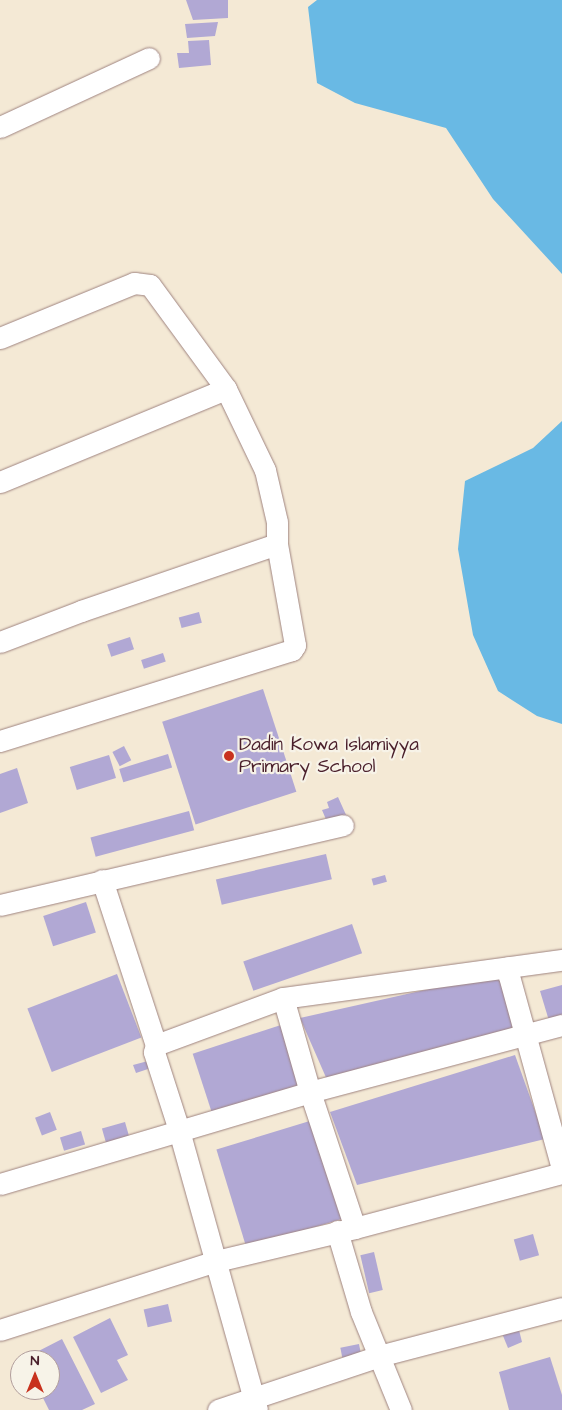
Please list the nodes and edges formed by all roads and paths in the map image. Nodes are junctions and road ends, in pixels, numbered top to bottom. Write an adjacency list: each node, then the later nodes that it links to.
1 (149, 58): 2 (street)
2 (0, 127)
3 (0, 338): 4 (street)
4 (226, 389): 5 (street); 6 (street)
5 (0, 482)
6 (277, 544): 7 (street); 8 (street)
7 (0, 642)
8 (0, 741)
9 (343, 825): 10 (street)
10 (102, 880): 11 (street); 17 (street)
11 (0, 905)
12 (562, 960): 13 (street)
13 (509, 967): 14 (street); 16 (street)
14 (283, 998): 17 (street); 18 (street)
15 (562, 1025): 16 (street)
16 (525, 1036): 18 (street); 20 (street)
17 (156, 1045): 19 (street)
18 (310, 1092): 19 (street); 23 (street)
19 (179, 1130): 22 (street); 24 (street)
20 (562, 1168)
21 (562, 1172): 23 (street)
22 (0, 1184)
23 (346, 1229): 24 (street); 27 (street)
24 (216, 1261): 26 (street); 28 (street)
25 (562, 1308): 27 (street)
26 (0, 1330)
27 (379, 1356): 28 (street); 30 (street)
28 (255, 1404): 29 (street)
29 (218, 1410)
30 (401, 1410)

